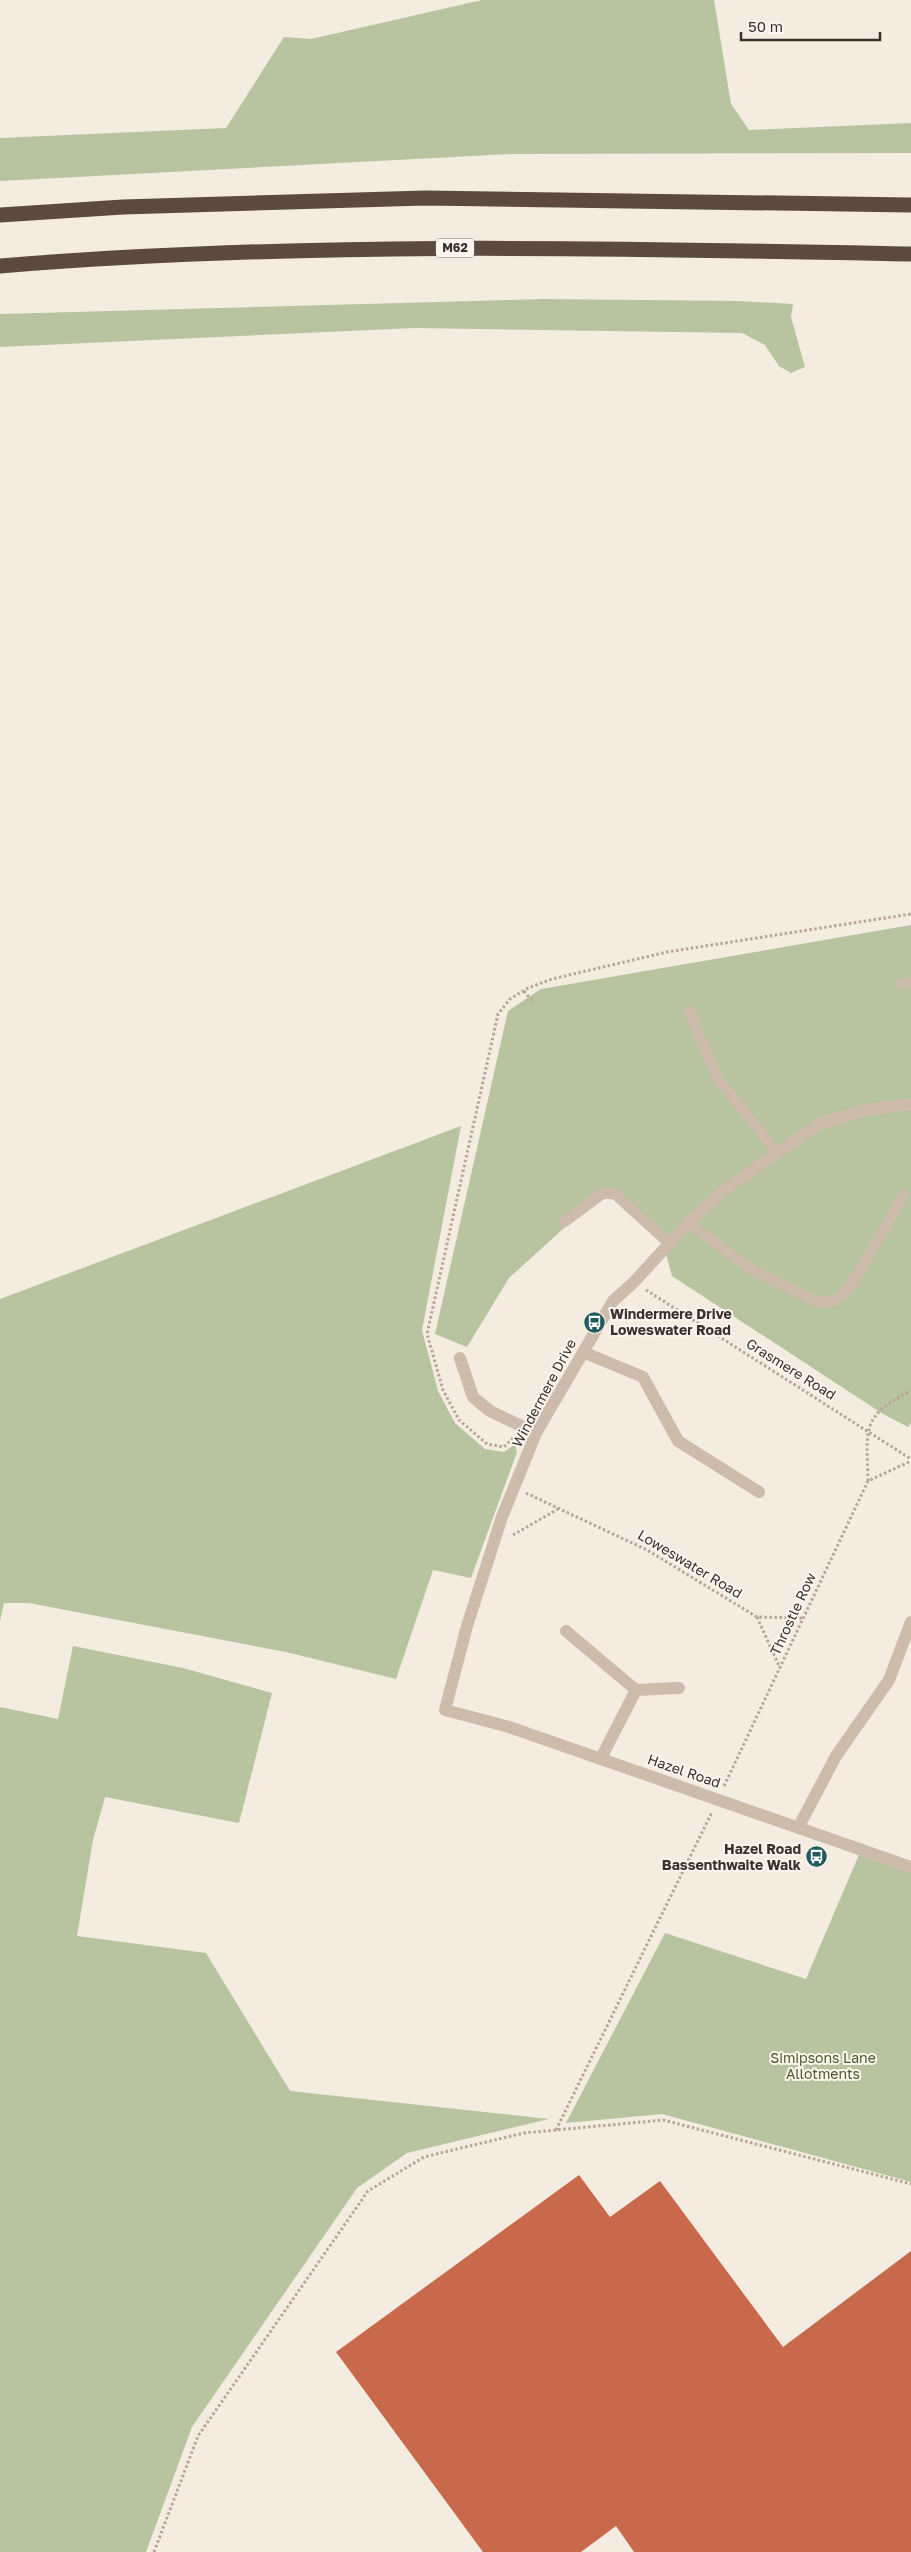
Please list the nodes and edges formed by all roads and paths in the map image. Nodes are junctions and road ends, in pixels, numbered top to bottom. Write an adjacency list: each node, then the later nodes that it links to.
1 (911, 204): 2 (highway)
2 (0, 215)
3 (911, 254): 4 (highway, M62)
4 (0, 266)
5 (911, 914): 6 (path)
6 (524, 991): 7 (path); 19 (path)
7 (534, 1003)
8 (689, 1011): 10 (lane)
9 (911, 1104): 10 (street, Windermere Drive)
10 (777, 1152): 13 (street, Windermere Drive)
11 (904, 1195): 13 (lane)
12 (564, 1222): 14 (lane)
13 (688, 1223): 14 (street, Windermere Drive)
14 (670, 1244): 15 (street, Windermere Drive)
15 (634, 1282): 16 (street, Windermere Drive); 20 (path, Grasmere Road)
16 (583, 1352): 21 (street, Windermere Drive); 25 (street)
17 (460, 1358): 19 (street)
18 (911, 1391): 20 (path)
19 (524, 1428): 21 (street)
20 (867, 1431): 22 (path, Grasmere Road); 23 (path)
21 (536, 1433): 24 (street, Windermere Drive)
22 (911, 1460): 23 (path)
23 (868, 1481): 29 (path, Throstle Row)
24 (514, 1488): 26 (path, Loweswater Road); 27 (street, Windermere Drive)
25 (759, 1492)
26 (558, 1509): 27 (path); 28 (path, Loweswater Road)
27 (493, 1546): 35 (street, Windermere Drive)
28 (757, 1617): 29 (path); 32 (path)
29 (804, 1618): 32 (path, Throstle Row)
30 (911, 1622): 38 (street)
31 (566, 1631): 34 (street)
32 (780, 1668): 37 (path, Throstle Row)
33 (679, 1688): 34 (street)
34 (636, 1690): 36 (street)
35 (444, 1710): 36 (street, Hazel Road)
36 (601, 1758): 37 (street, Hazel Road)
37 (718, 1799): 38 (street, Hazel Road); 40 (path, Throstle Row)
38 (798, 1828): 39 (street, Hazel Road)
39 (911, 1867)
40 (556, 2130): 41 (path); 42 (path)
41 (911, 2184)
42 (154, 2552)

